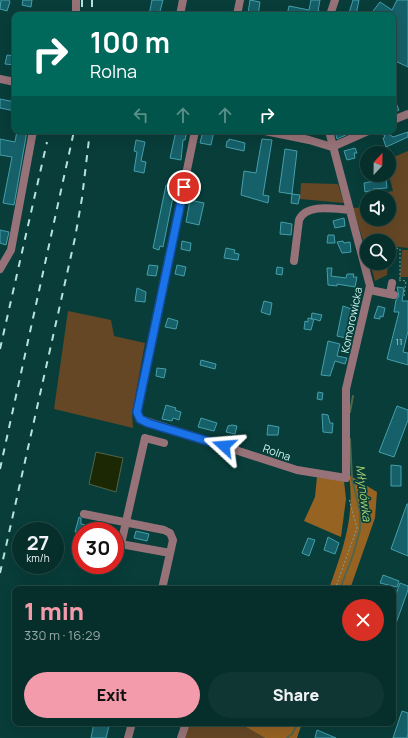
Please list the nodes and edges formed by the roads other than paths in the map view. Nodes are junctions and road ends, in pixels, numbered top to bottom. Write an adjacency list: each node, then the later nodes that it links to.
1 (76, 0): 5 (street)
2 (183, 0): 6 (street)
3 (240, 0): 7 (street)
4 (335, 0): 8 (street)
5 (76, 12)
6 (181, 12)
7 (238, 12)
8 (331, 12)
9 (0, 80): 10 (street)
10 (12, 82)
11 (408, 114): 12 (street)
12 (396, 119)
13 (32, 134): 21 (street)
14 (194, 134): 25 (street, Rolna)
15 (280, 134): 18 (street)
16 (330, 134): 18 (street, Komorowicka)
17 (361, 134): 18 (street)
18 (332, 147): 19 (street, Komorowicka)
19 (350, 210): 20 (street); 23 (street, Komorowicka)
20 (294, 261)
21 (0, 269)
22 (395, 281): 23 (street)
23 (370, 290): 25 (street, Komorowicka)
24 (164, 443): 27 (street)
25 (346, 478)
26 (84, 514): 27 (street)
27 (126, 522): 28 (street); 30 (street)
28 (124, 528)
29 (124, 545): 30 (street)
30 (170, 553): 31 (street)
31 (163, 586)
32 (131, 726): 34 (street)
33 (185, 726): 35 (street)
34 (128, 738)
35 (181, 738)

